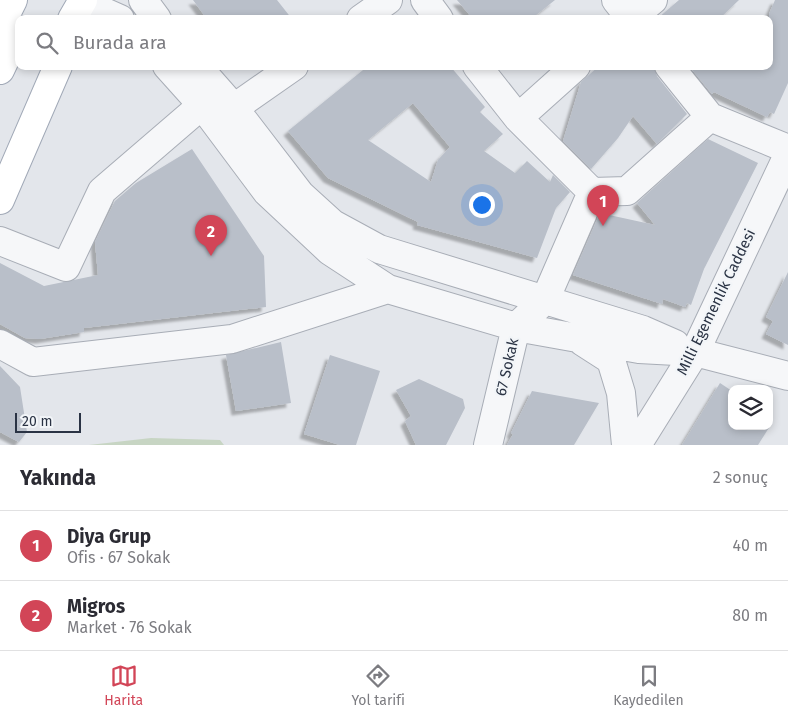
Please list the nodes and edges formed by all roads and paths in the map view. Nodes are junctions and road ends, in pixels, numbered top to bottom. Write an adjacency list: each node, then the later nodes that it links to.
1 (13, 0): 16 (main road)
2 (33, 0): 9 (main road)
3 (143, 0): 11 (street)
4 (388, 0): 12 (street)
5 (425, 0): 13 (street)
6 (616, 0): 14 (street)
7 (653, 0): 15 (street)
8 (80, 11): 10 (street)
9 (26, 15)
10 (111, 15)
11 (154, 15)
12 (367, 15)
13 (437, 15)
14 (627, 15)
15 (635, 15)
16 (0, 26)
17 (15, 38): 18 (main road)
18 (0, 70)
19 (44, 70): 32 (main road)
20 (56, 70): 35 (main road)
21 (171, 70): 27 (street)
22 (201, 70): 28 (street)
23 (288, 70): 28 (street)
24 (480, 70): 30 (street)
25 (572, 70): 30 (street)
26 (672, 70): 29 (street)
27 (202, 105): 28 (street); 36 (street); 37 (street)
28 (234, 108): 38 (street)
29 (710, 117): 31 (street); 34 (street)
30 (518, 118): 34 (street)
31 (788, 149)
32 (0, 151)
33 (788, 155): 42 (street, Milli Egemenlik Caddesi)
34 (592, 192): 38 (street)
35 (0, 200)
36 (0, 241)
37 (388, 289): 39 (street); 41 (street)
38 (545, 300): 39 (street, 67 Sokak); 42 (street)
39 (516, 327): 40 (street); 44 (street, 67 Sokak)
40 (575, 338): 42 (street); 45 (street)
41 (0, 344)
42 (695, 352): 43 (street); 46 (street, Milli Egemenlik Caddesi)
43 (788, 376)
44 (488, 445)
45 (626, 445)
46 (637, 445)

